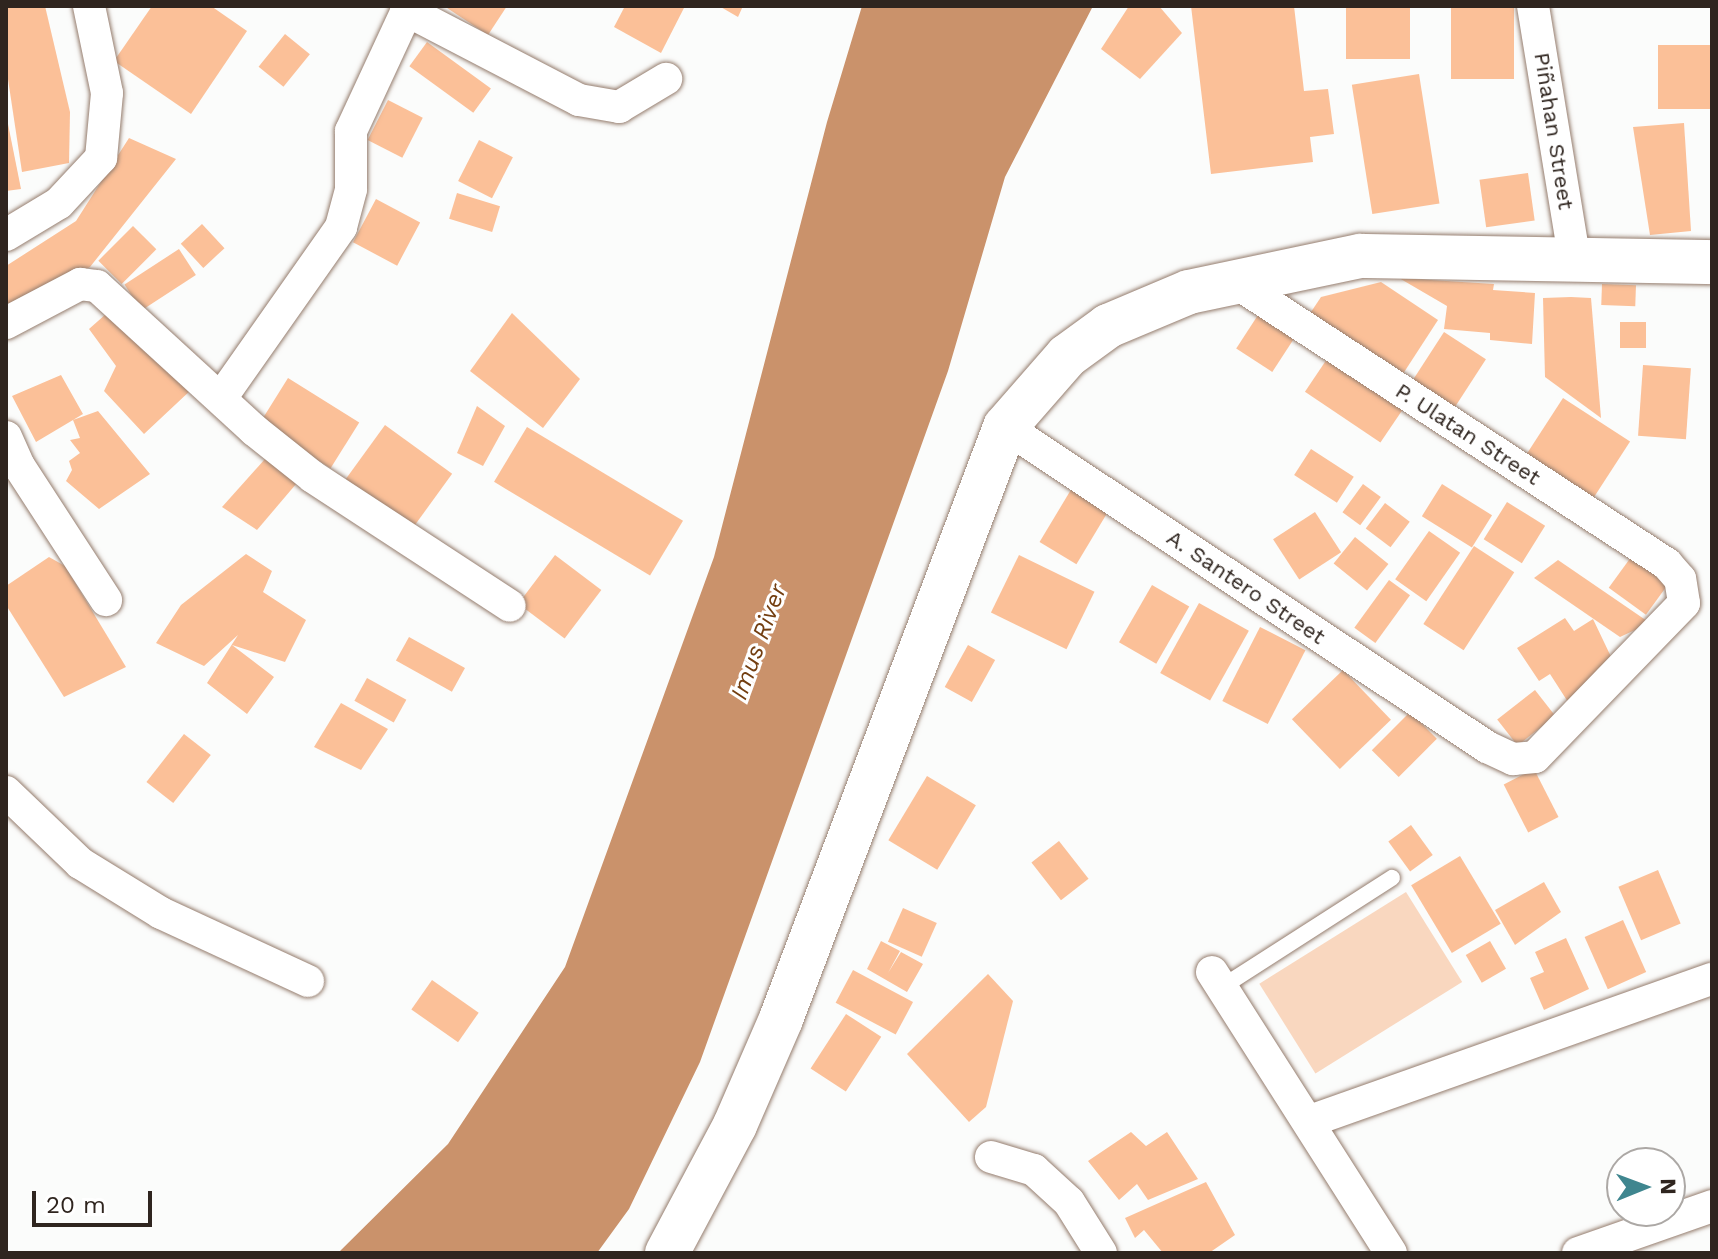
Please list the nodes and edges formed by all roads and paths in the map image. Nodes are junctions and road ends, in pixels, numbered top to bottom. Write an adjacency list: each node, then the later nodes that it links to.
1 (89, 6): 5 (street)
2 (1533, 6): 6 (street, Piñahan Street)
3 (408, 8): 4 (street); 10 (street)
4 (666, 79)
5 (6, 235)
6 (1574, 257): 7 (main road); 8 (main road)
7 (1712, 262)
8 (1232, 280): 11 (main road); 14 (street, P. Ulatan Street)
9 (6, 323): 10 (street)
10 (221, 398): 15 (street)
11 (1005, 427): 14 (street, A. Santero Street); 24 (main road)
12 (6, 437): 13 (street)
13 (106, 600)
14 (1684, 603)
15 (510, 606)
16 (6, 792): 20 (street)
17 (1392, 878): 19 (lane)
18 (1712, 979): 21 (street)
19 (1217, 980): 21 (street)
20 (308, 981)
21 (1310, 1121): 26 (street)
22 (991, 1157): 25 (street)
23 (1712, 1206): 27 (street)
24 (667, 1253)
25 (1101, 1253)
26 (1391, 1253)
27 (1578, 1253)

